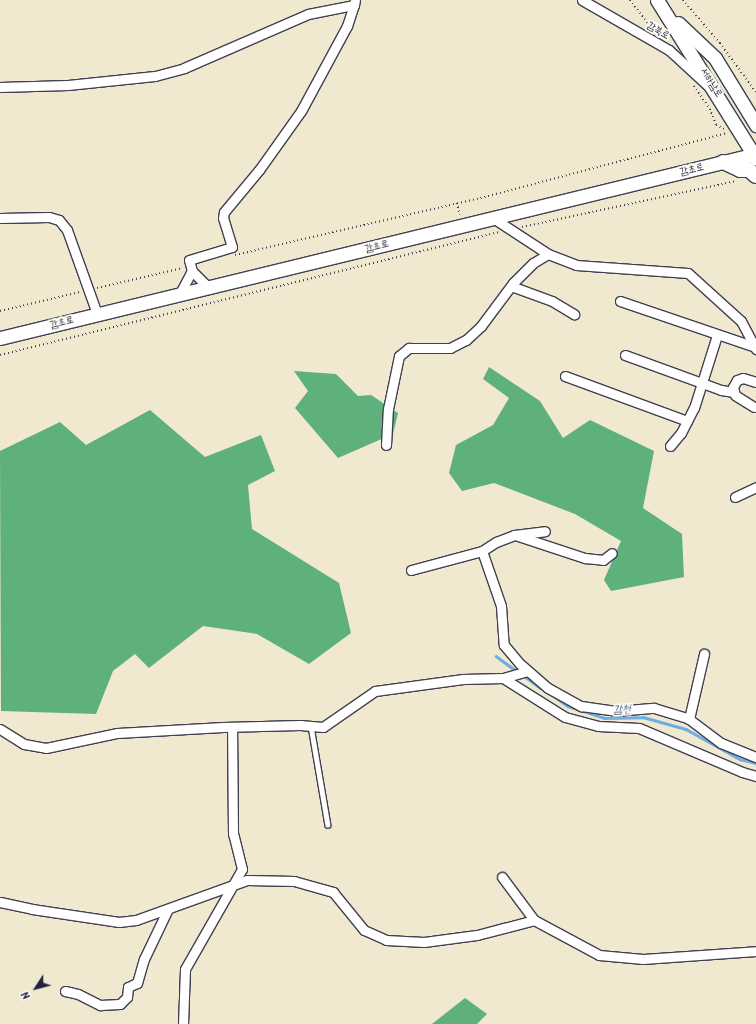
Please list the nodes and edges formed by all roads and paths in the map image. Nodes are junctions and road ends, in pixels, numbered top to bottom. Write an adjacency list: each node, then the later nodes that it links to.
1 (582, 0): 6 (street, 감북로)
2 (683, 0): 7 (path)
3 (354, 2): 5 (street); 18 (street)
4 (661, 4): 6 (main road, 서하남로); 8 (main road, 서하남로)
5 (0, 87)
6 (716, 92): 10 (main road, 서하남로)
7 (756, 92)
8 (756, 125)
9 (731, 132): 17 (path)
10 (755, 156): 11 (main road, 감초로)
11 (723, 162): 12 (main road); 14 (main road, 감초로)
12 (750, 178): 15 (path)
13 (0, 218): 21 (street)
14 (493, 218): 15 (street); 20 (main road, 감초로)
15 (511, 229): 16 (street); 31 (path)
16 (548, 254): 19 (street); 29 (street)
17 (229, 257)
18 (191, 268): 20 (street); 21 (path); 22 (street)
19 (511, 286): 26 (street); 38 (street)
20 (209, 288): 22 (main road, 감초로)
21 (87, 290): 24 (path); 25 (street)
22 (179, 295): 25 (main road, 감초로)
23 (620, 301): 27 (street)
24 (0, 311)
25 (97, 314): 28 (main road, 감초로)
26 (574, 314)
27 (717, 334): 29 (street); 34 (street)
28 (0, 338)
29 (755, 348)
30 (625, 355): 34 (street)
31 (0, 356)
32 (565, 376): 37 (street)
33 (756, 382): 35 (street)
34 (702, 383): 35 (street); 37 (street)
35 (734, 392): 36 (street)
36 (754, 407)
37 (687, 421): 39 (street)
38 (386, 445)
39 (670, 446)
40 (756, 488): 41 (street)
41 (735, 497)
42 (545, 531): 43 (street)
43 (514, 535): 44 (street); 45 (street)
44 (482, 551): 46 (street); 48 (street)
45 (612, 553)
46 (411, 570)
47 (704, 654): 50 (street)
48 (527, 671): 49 (street); 50 (street)
49 (507, 677): 51 (street); 55 (street)
50 (689, 719): 54 (street)
51 (311, 726): 52 (street); 56 (lane)
52 (232, 727): 53 (street); 58 (street)
53 (0, 729)
54 (756, 758)
55 (756, 776)
56 (328, 825)
57 (502, 877): 61 (street)
58 (235, 884): 60 (street); 61 (street); 64 (street)
59 (0, 902): 60 (street)
60 (168, 909): 63 (street)
61 (534, 920): 62 (street)
62 (756, 951)
63 (65, 991)
64 (183, 1024)

